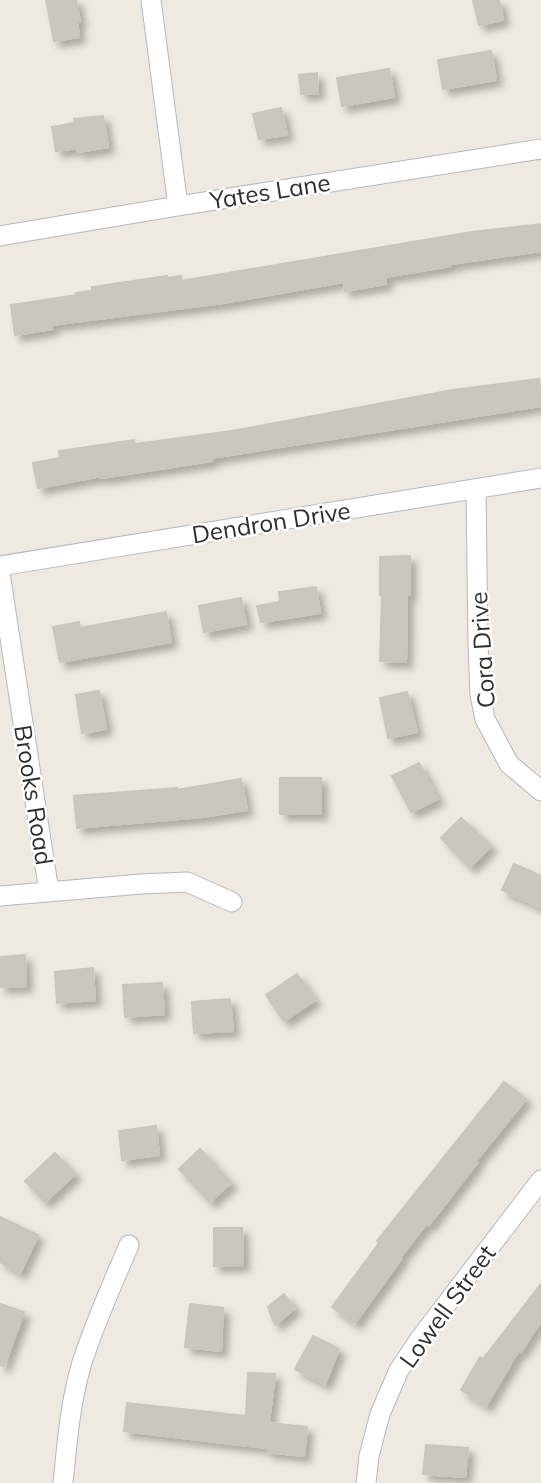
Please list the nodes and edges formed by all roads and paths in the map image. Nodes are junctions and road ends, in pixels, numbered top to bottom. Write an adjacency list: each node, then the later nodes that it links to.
1 (151, 0): 3 (street)
2 (541, 149): 3 (street, Yates Lane)
3 (178, 206): 4 (street, Yates Lane)
4 (0, 236)
5 (541, 478): 6 (street, Dendron Drive)
6 (476, 489): 7 (street, Dendron Drive); 9 (street, Cora Drive)
7 (0, 566)
8 (0, 573): 10 (street, Brooks Road)
9 (541, 791)
10 (49, 892): 11 (street); 12 (street)
11 (0, 895)
12 (232, 902)
13 (541, 1180): 16 (street, Lowell Street)
14 (129, 1245): 15 (street)
15 (63, 1483)
16 (366, 1483)

